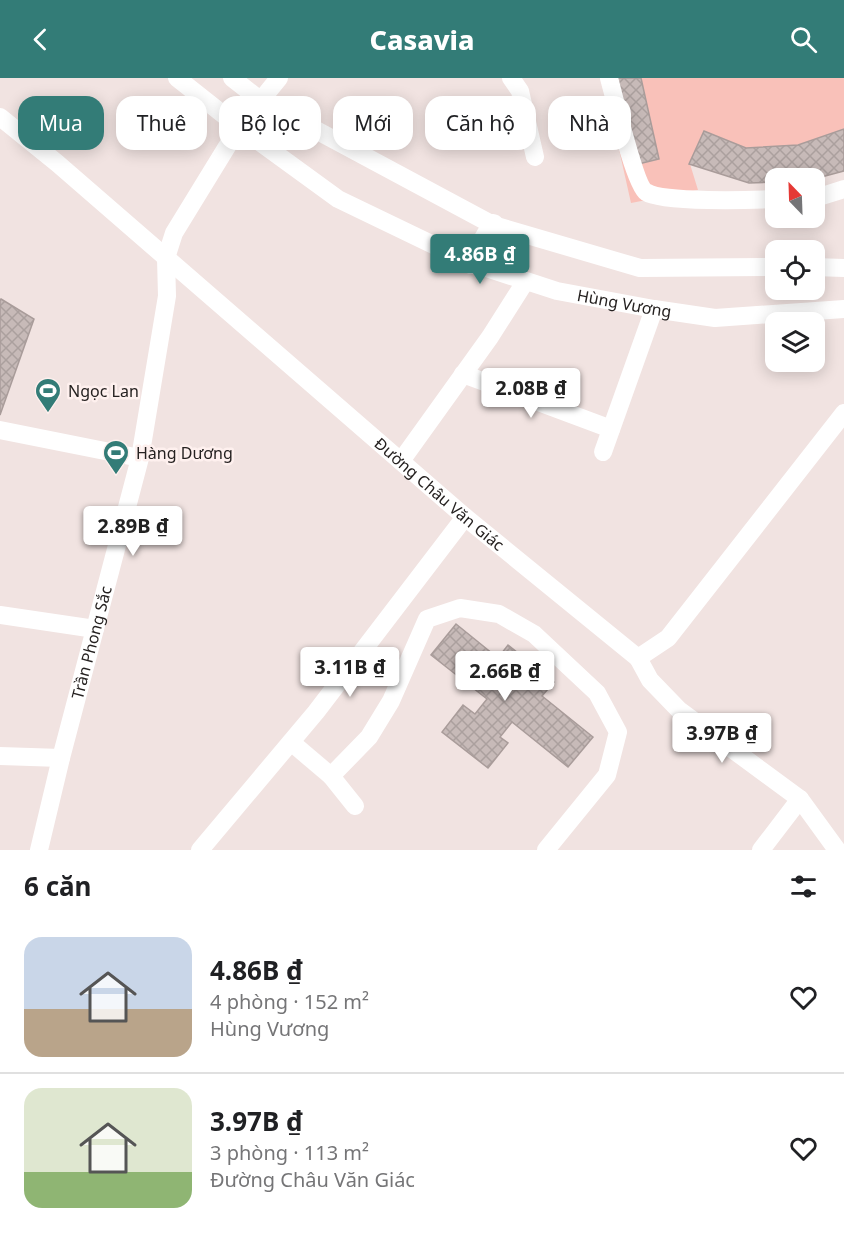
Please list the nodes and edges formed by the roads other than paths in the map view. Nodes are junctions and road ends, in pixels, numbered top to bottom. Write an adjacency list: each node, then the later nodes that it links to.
1 (177, 78): 8 (street, Hùng Vương)
2 (232, 78): 6 (street)
3 (279, 78): 7 (street)
4 (511, 78): 13 (street)
5 (609, 78): 16 (street)
6 (255, 96)
7 (263, 96)
8 (219, 111)
9 (0, 117): 18 (street, Đường Châu Văn Giác)
10 (321, 133): 17 (street)
11 (225, 150): 18 (street)
12 (271, 150): 19 (street, Hùng Vương)
13 (534, 157)
14 (844, 189): 15 (street)
15 (825, 195)
16 (765, 199)
17 (493, 225): 19 (main road); 20 (street)
18 (166, 258): 31 (street, Trần Phong Sắc); 32 (street, Đường Châu Văn Giác)
19 (471, 263): 23 (street, Hùng Vương)
20 (765, 267)
21 (825, 267): 22 (street)
22 (844, 268)
23 (525, 282): 24 (street, Hùng Vương); 26 (street)
24 (654, 309): 25 (street, Hùng Vương); 28 (street)
25 (844, 309)
26 (463, 374): 28 (street); 32 (street)
27 (844, 413): 36 (street)
28 (611, 429): 30 (street)
29 (0, 430): 31 (street)
30 (603, 452)
31 (140, 458): 35 (street, Trần Phong Sắc)
32 (401, 461): 33 (street, Đường Châu Văn Giác)
33 (465, 517): 36 (street, Đường Châu Văn Giác); 37 (street)
34 (0, 615): 35 (street)
35 (95, 629): 39 (street, Trần Phong Sắc)
36 (638, 658): 41 (street, Đường Châu Văn Giác)
37 (291, 742): 40 (street); 44 (street)
38 (0, 756): 39 (street)
39 (61, 758): 43 (street, Trần Phong Sắc)
40 (331, 776): 42 (street); 45 (street)
41 (800, 800): 46 (street); 47 (street, Đường Châu Văn Giác)
42 (355, 806)
43 (39, 850)
44 (200, 850)
45 (546, 850)
46 (761, 850)
47 (837, 850)

